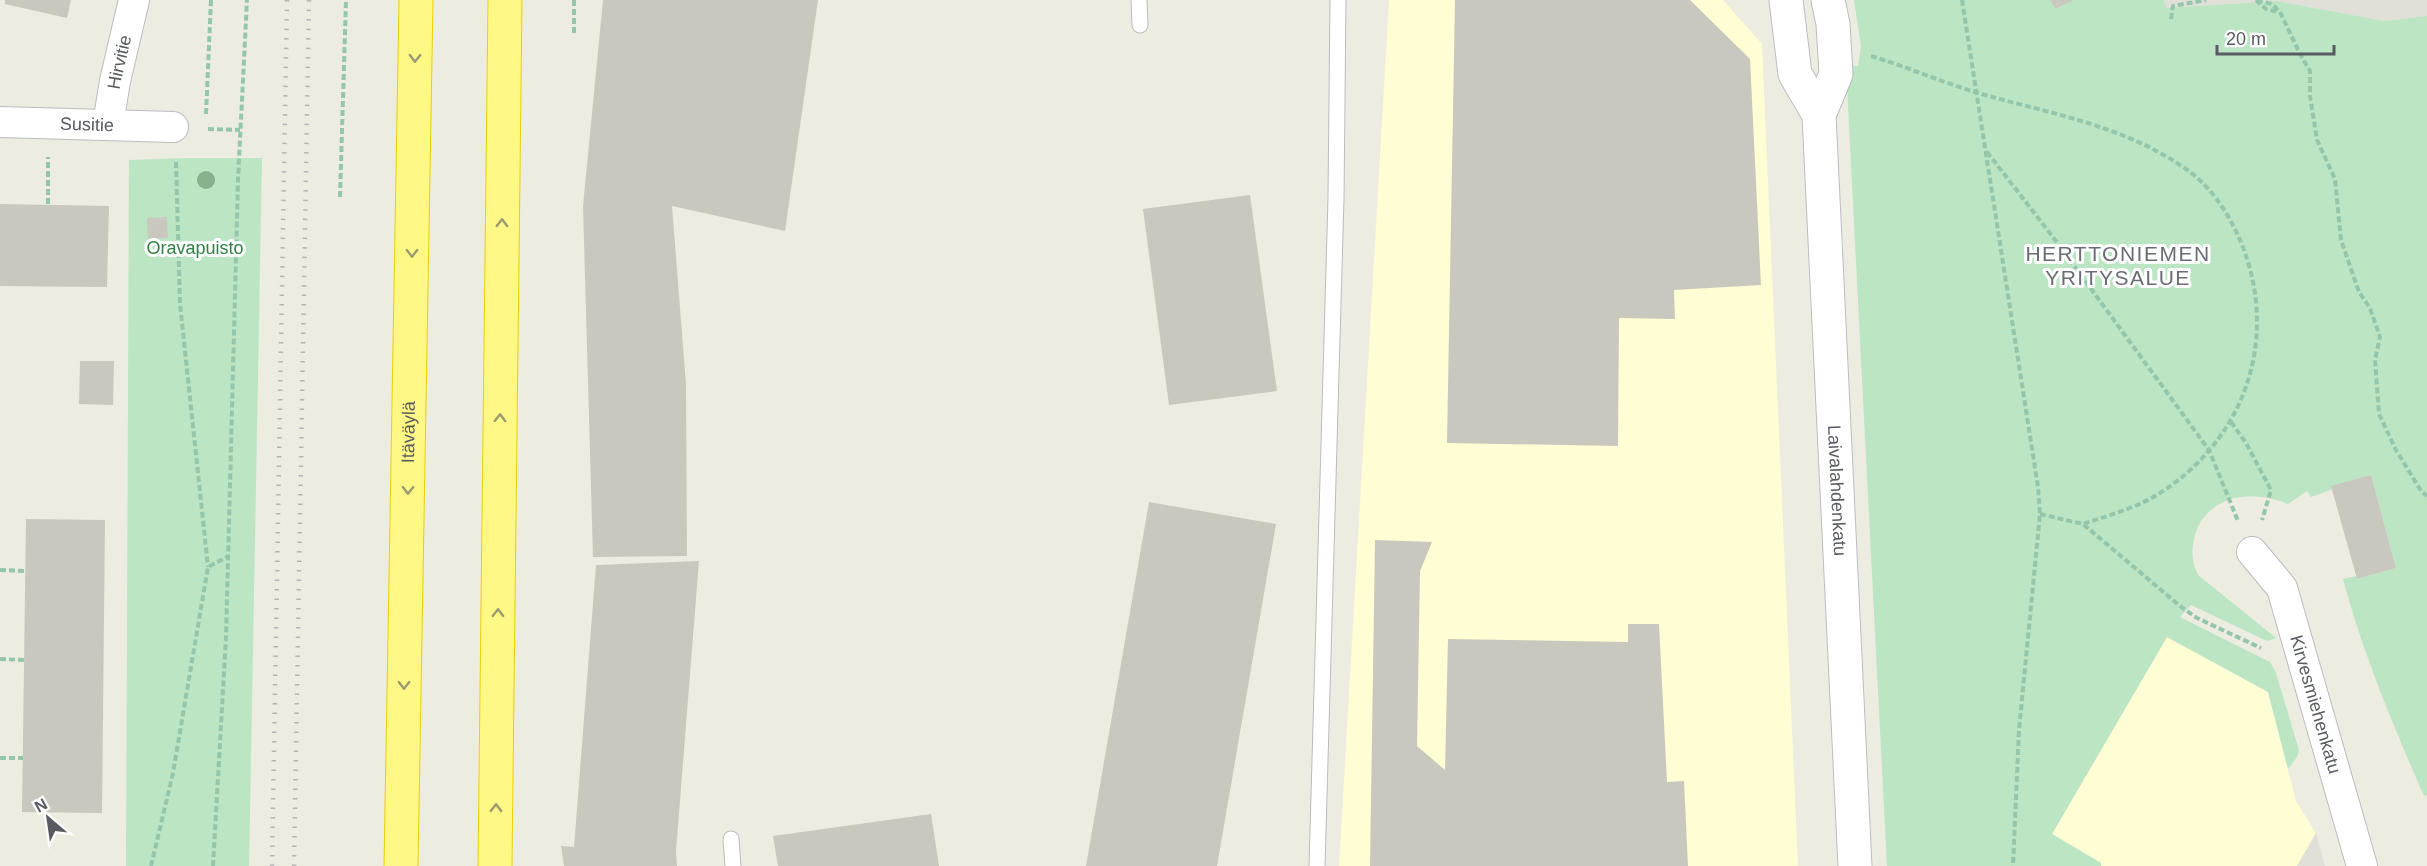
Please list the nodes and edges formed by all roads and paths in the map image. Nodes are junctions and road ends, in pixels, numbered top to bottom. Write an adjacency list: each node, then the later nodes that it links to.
1 (134, 0): 22 (street, Hirvitie)
2 (211, 0): 24 (path)
3 (247, 0): 35 (path)
4 (346, 0): 27 (path)
5 (416, 0): 47 (highway, Itäväylä, one-way to 47)
6 (505, 0): 48 (highway, one-way to 6)
7 (574, 0): 17 (path)
8 (1139, 0): 16 (lane)
9 (1338, 0): 50 (lane)
10 (1962, 0): 19 (path)
11 (2206, 0): 15 (path)
12 (2256, 0): 31 (path)
13 (1788, 11): 20 (street, Laivalahdenkatu)
14 (1830, 12): 20 (street, Laivalahdenkatu)
15 (2171, 19)
16 (1140, 25)
17 (574, 35)
18 (1865, 54): 19 (path)
19 (1976, 92): 25 (path); 29 (path)
20 (1818, 115): 51 (street, Laivalahdenkatu)
21 (0, 122): 22 (street, Susitie)
22 (108, 124): 23 (street, Susitie)
23 (173, 127): 36 (path)
24 (205, 129)
25 (1986, 150): 30 (path); 32 (path)
26 (48, 153): 28 (path)
27 (340, 197)
28 (48, 204)
29 (2231, 422): 30 (path); 34 (path)
30 (2209, 450): 33 (path); 34 (path)
31 (2427, 496)
32 (2040, 514): 33 (path); 52 (path)
33 (2083, 524): 39 (path)
34 (2252, 552): 53 (street, Kirvesmiehenkatu)
35 (228, 556): 36 (path); 46 (path)
36 (208, 567): 45 (path)
37 (0, 570): 38 (path)
38 (25, 571)
39 (2266, 650)
40 (0, 659): 41 (path)
41 (24, 660)
42 (0, 758): 43 (path)
43 (22, 758)
44 (731, 839): 49 (lane)
45 (151, 866)
46 (213, 866)
47 (401, 866)
48 (495, 866)
49 (733, 866)
50 (1317, 866)
51 (1855, 866)
52 (2013, 866)
53 (2362, 866)

